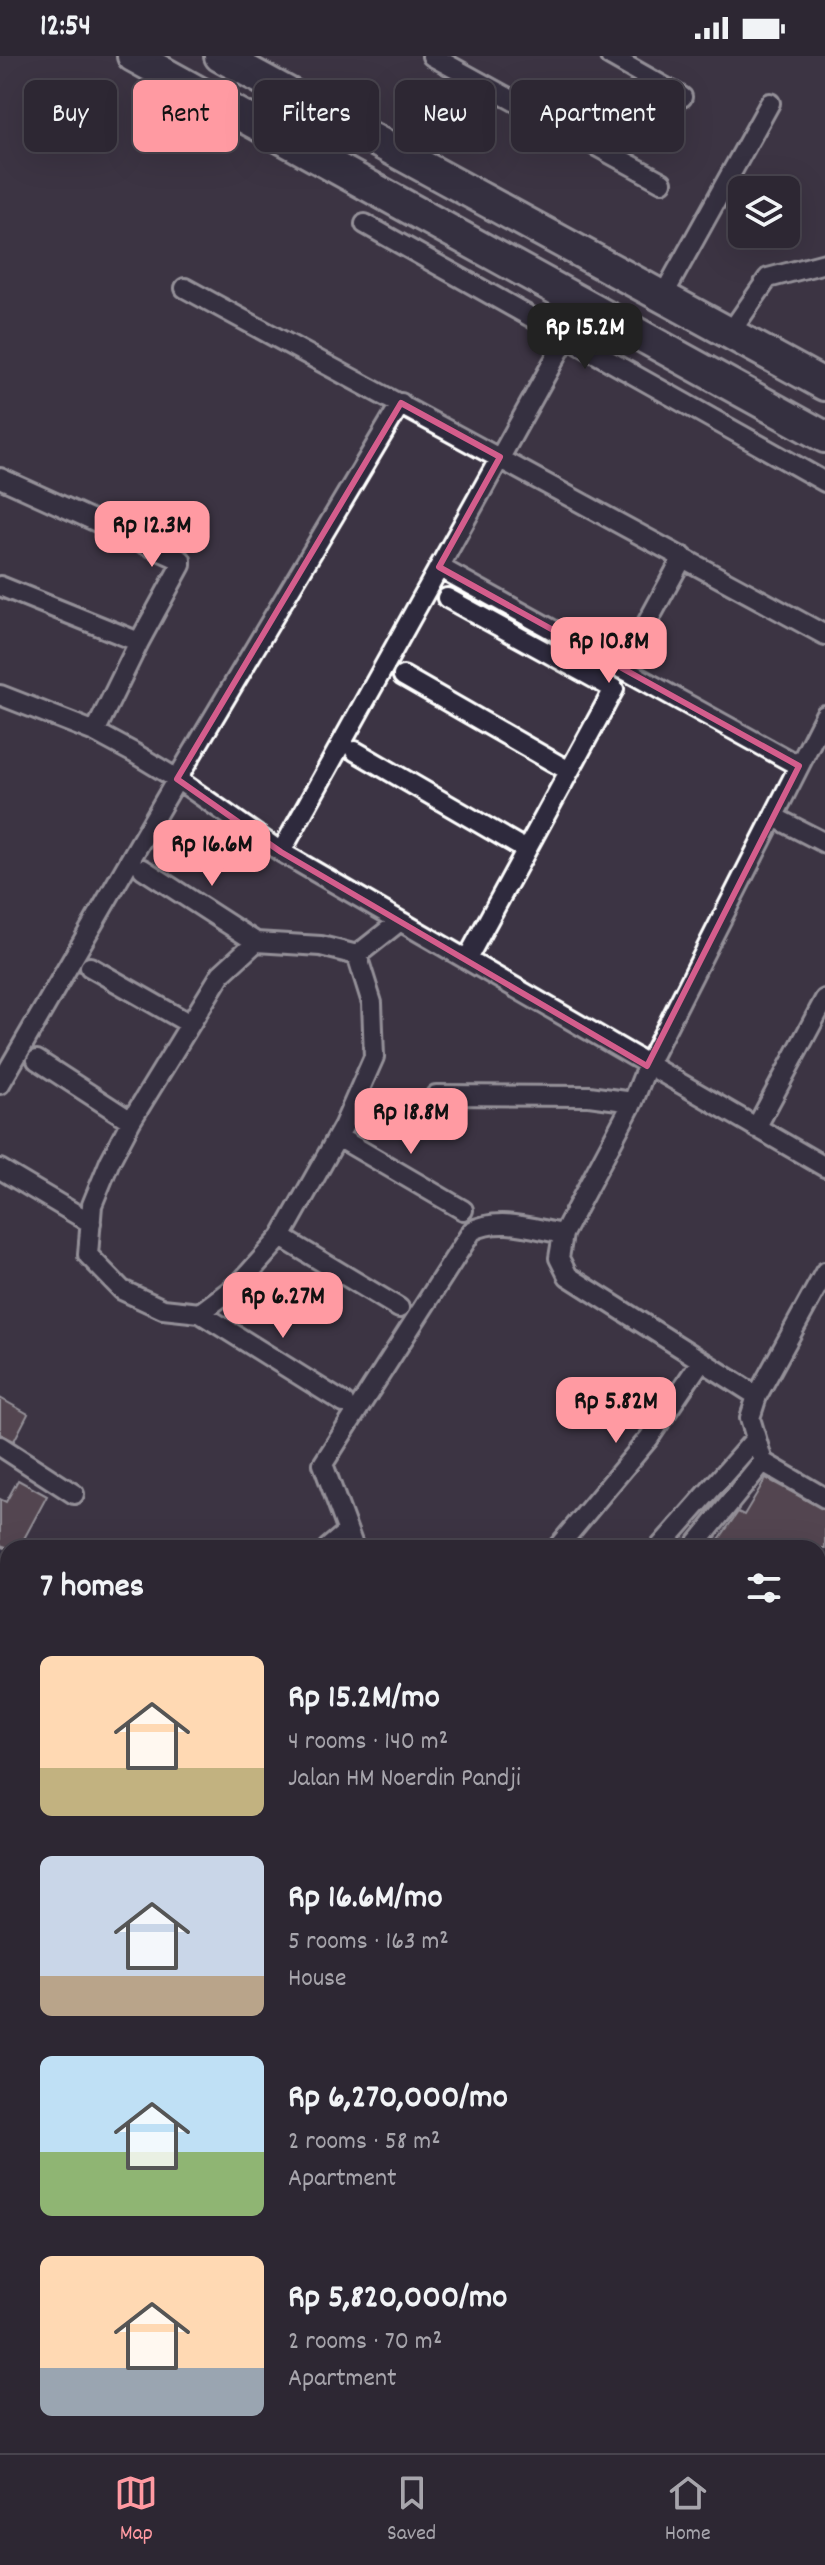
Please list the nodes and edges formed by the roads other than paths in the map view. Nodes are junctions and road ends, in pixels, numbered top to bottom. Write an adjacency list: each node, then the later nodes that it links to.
1 (133, 56): 8 (main road)
2 (220, 56): 13 (main road)
3 (432, 56): 7 (street)
4 (610, 56): 5 (street)
5 (652, 80)
6 (770, 103): 13 (street)
7 (662, 182)
8 (401, 203): 10 (street); 18 (main road)
9 (365, 224): 10 (street)
10 (384, 234): 15 (street)
11 (825, 263): 14 (street)
12 (185, 288): 17 (street)
13 (663, 296): 14 (main road)
14 (730, 333): 16 (main road)
15 (567, 337): 19 (street); 21 (street)
16 (825, 385)
17 (401, 403): 19 (street); 36 (street)
18 (825, 437)
19 (500, 457): 22 (street); 23 (street)
20 (0, 478): 27 (street)
21 (825, 482)
22 (683, 557): 26 (street); 28 (street)
23 (439, 567): 28 (street); 40 (street)
24 (0, 586): 27 (street)
25 (447, 598): 35 (street)
26 (825, 635)
27 (139, 642): 32 (street)
28 (622, 669): 34 (street)
29 (403, 676): 35 (street)
30 (0, 695): 32 (street)
31 (825, 715): 34 (street)
32 (95, 732): 36 (street)
33 (355, 751): 39 (street)
34 (799, 766): 37 (street)
35 (569, 771): 39 (street)
36 (177, 779): 40 (street); 51 (street)
37 (774, 817): 38 (street); 50 (street)
38 (825, 843)
39 (526, 850): 45 (street)
40 (281, 852): 42 (street)
41 (143, 869): 43 (street)
42 (400, 921): 44 (street); 45 (street)
43 (256, 942): 44 (street); 48 (street)
44 (357, 955): 56 (street)
45 (467, 959): 50 (street)
46 (90, 967): 48 (street)
47 (825, 999): 55 (street)
48 (190, 1024): 54 (street)
49 (37, 1060): 54 (street)
50 (647, 1066): 53 (street); 55 (street)
51 (0, 1084)
52 (436, 1095): 53 (street)
53 (633, 1102): 61 (street)
54 (131, 1121): 60 (street)
55 (756, 1128): 57 (street)
56 (338, 1137): 59 (street); 62 (street)
57 (825, 1167)
58 (0, 1169): 60 (street)
59 (463, 1210)
60 (91, 1223): 65 (street)
61 (563, 1234): 66 (street); 74 (street)
62 (281, 1237): 64 (street); 65 (street)
63 (825, 1272): 67 (street)
64 (399, 1308)
65 (200, 1313): 68 (street)
66 (701, 1361): 67 (street); 75 (street)
67 (757, 1396): 69 (street)
68 (344, 1403)
69 (756, 1438): 71 (street); 76 (street)
70 (0, 1446): 72 (street)
71 (763, 1462): 73 (street); 77 (street)
72 (74, 1494)
73 (825, 1498)
74 (350, 1540)
75 (564, 1540)
76 (666, 1540)
77 (701, 1540)

